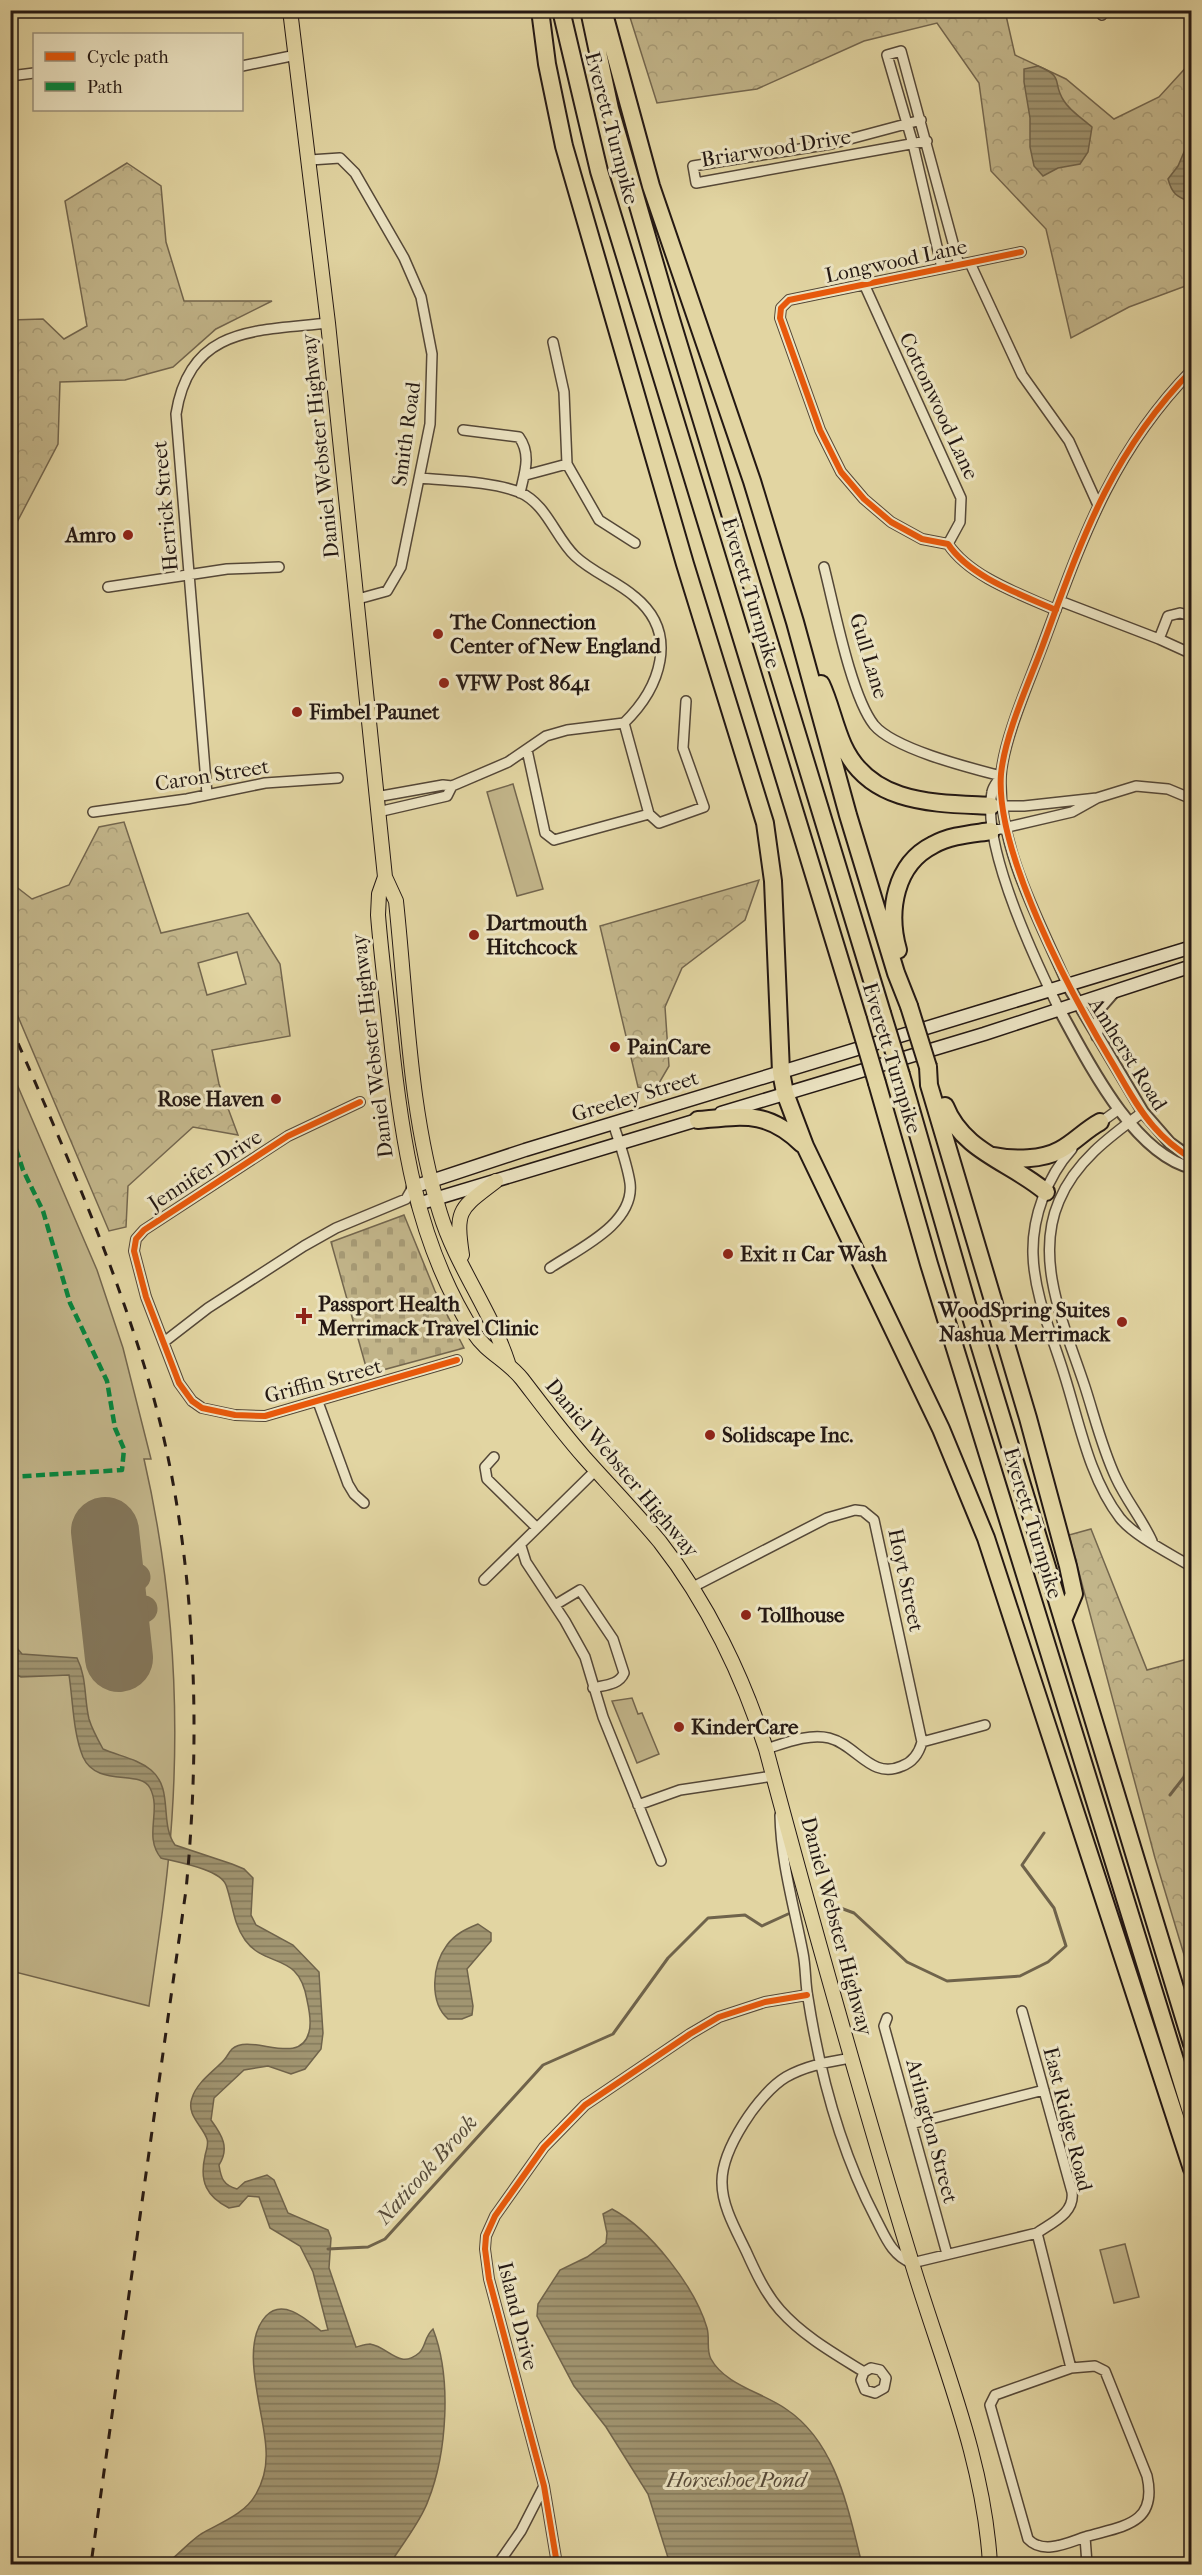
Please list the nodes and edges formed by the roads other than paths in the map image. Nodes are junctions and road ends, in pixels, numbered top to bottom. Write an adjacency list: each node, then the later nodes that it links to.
1 (290, 10): 6 (main road, Daniel Webster Highway)
2 (540, 10): 67 (highway)
3 (561, 10): 119 (highway, Everett Turnpike, bridge)
4 (589, 10): 103 (highway, Everett Turnpike, bridge)
5 (603, 10): 39 (highway)
6 (296, 55): 7 (street); 14 (main road, Daniel Webster Highway)
7 (243, 66)
8 (33, 73): 9 (street)
9 (10, 76)
10 (921, 120): 11 (street, Briarwood Drive); 11 (street); 12 (street)
11 (907, 125): 13 (street); 13 (street, Briarwood Drive)
12 (927, 141): 13 (street, Briarwood Drive); 17 (street)
13 (913, 144): 18 (street)
14 (310, 160): 20 (main road, Daniel Webster Highway); 26 (street, Smith Road)
15 (1021, 252): 16 (street, Longwood Lane)
16 (970, 262): 17 (street, Longwood Lane); 28 (street)
17 (959, 265): 18 (street, Longwood Lane)
18 (942, 268): 19 (street, Longwood Lane)
19 (864, 284): 30 (street, Cottonwood Lane); 30 (street, Longwood Lane)
20 (328, 323): 33 (street, Herrick Street); 35 (main road, Daniel Webster Highway)
21 (553, 342): 24 (street)
22 (1191, 370): 28 (street)
23 (463, 430): 25 (street)
24 (567, 464): 25 (street); 29 (street)
25 (526, 475): 27 (street)
26 (420, 478): 27 (street); 35 (street, Smith Road)
27 (520, 493): 42 (street)
28 (1097, 503): 36 (street)
29 (635, 543)
30 (948, 544): 36 (street)
31 (279, 567): 33 (street)
32 (824, 567): 44 (street, Gull Lane)
33 (189, 574): 34 (street); 47 (street, Herrick Street)
34 (108, 587)
35 (358, 599): 48 (main road, Daniel Webster Highway)
36 (1058, 605): 38 (street); 44 (street)
37 (1191, 616): 38 (street)
38 (1159, 639): 40 (street)
39 (801, 645): 51 (highway); 63 (highway)
40 (1191, 654)
41 (686, 701): 54 (street)
42 (624, 723): 43 (street); 54 (street)
43 (527, 750): 46 (street); 54 (street)
44 (1001, 776): 51 (street)
45 (338, 778): 47 (street, Caron Street)
46 (452, 786): 48 (street); 53 (street)
47 (207, 794): 52 (street, Caron Street)
48 (376, 798): 53 (main road, Daniel Webster Highway)
49 (1097, 798): 50 (street); 51 (street); 55 (street)
50 (1191, 799)
51 (998, 806): 55 (street); 55 (street)
52 (93, 812)
53 (378, 812): 56 (main road, Daniel Webster Highway)
54 (649, 814)
55 (999, 829): 59 (street); 61 (street); 63 (highway)
56 (385, 877): 81 (main road, Daniel Webster Highway); 83 (main road, Daniel Webster Highway)
57 (1191, 947): 59 (main road, Greeley Street)
58 (1191, 966): 60 (main road, Greeley Street)
59 (1068, 986): 61 (main road, Greeley Street); 62 (street, Amherst Road)
60 (1116, 991): 62 (main road, Greeley Street); 65 (street)
61 (1051, 992): 64 (street); 67 (main road, Greeley Street)
62 (1077, 1003): 64 (main road, Greeley Street); 65 (street, Amherst Road)
63 (909, 1006): 66 (highway, bridge)
64 (1059, 1009): 68 (main road, Greeley Street); 70 (street, Amherst Road)
65 (1096, 1036): 71 (street, Amherst Road)
66 (928, 1067): 78 (highway); 103 (highway)
67 (781, 1072): 68 (highway); 75 (main road, Greeley Street)
68 (785, 1093): 72 (main road, Greeley Street); 77 (highway)
69 (360, 1102): 89 (street, Jennifer Drive)
70 (1119, 1108): 73 (street); 74 (street, Amherst Road)
71 (1143, 1112): 74 (street); 79 (street, Amherst Road)
72 (698, 1120): 76 (main road, Greeley Street); 77 (highway)
73 (1100, 1122): 78 (highway); 84 (street)
74 (1129, 1122): 80 (street, Amherst Road); 84 (street)
75 (614, 1123): 76 (street); 81 (main road, Greeley Street)
76 (620, 1144): 82 (main road, Greeley Street); 88 (street)
77 (804, 1146): 121 (highway)
78 (989, 1155): 84 (highway)
79 (1191, 1159)
80 (1191, 1168)
81 (432, 1180): 83 (main road, Greeley Street); 85 (main road, Daniel Webster Highway)
82 (496, 1181): 85 (main road, Greeley Street); 87 (main road)
83 (413, 1187): 86 (main road, Daniel Webster Highway)
84 (1052, 1197): 97 (street); 97 (street)
85 (437, 1200): 86 (main road, Greeley Street); 87 (main road, Daniel Webster Highway)
86 (412, 1202): 89 (street, Greeley Street); 91 (main road, Daniel Webster Highway)
87 (464, 1268): 91 (main road, Daniel Webster Highway)
88 (550, 1268)
89 (164, 1342): 92 (street, Griffin Street)
90 (457, 1360): 92 (street, Griffin Street)
91 (508, 1363): 94 (main road, Daniel Webster Highway)
92 (318, 1402): 95 (street)
93 (494, 1457): 96 (street)
94 (596, 1470): 96 (street); 101 (main road, Daniel Webster Highway)
95 (364, 1503)
96 (537, 1528): 98 (street)
97 (1152, 1541): 99 (street)
98 (521, 1546): 100 (street); 102 (street)
99 (1191, 1567)
100 (484, 1580)
101 (691, 1588): 106 (street, Hoyt Street); 107 (main road, Daniel Webster Highway)
102 (555, 1605): 104 (street); 104 (street)
103 (1063, 1620): 115 (highway, Everett Turnpike)
104 (593, 1688): 110 (street)
105 (985, 1725): 106 (street)
106 (922, 1742): 107 (street)
107 (766, 1749): 108 (main road, Daniel Webster Highway)
108 (773, 1776): 109 (main road, Daniel Webster Highway); 110 (street)
109 (780, 1798): 112 (street); 116 (main road, Daniel Webster Highway)
110 (638, 1805): 111 (street)
111 (661, 1861)
112 (807, 1995): 117 (street); 127 (street, Island Drive)
113 (1022, 2011): 118 (street, East Ridge Road)
114 (887, 2018): 120 (street, Arlington Street)
115 (1191, 2044)
116 (852, 2058): 117 (street); 124 (main road, Daniel Webster Highway)
117 (820, 2064): 124 (street); 126 (street)
118 (1044, 2090): 120 (street); 122 (street, East Ridge Road)
119 (1191, 2115)
120 (911, 2124): 123 (street, Arlington Street)
121 (1191, 2169)
122 (1037, 2232): 123 (street, East Ridge Road); 125 (street)
123 (947, 2254): 124 (street, East Ridge Road)
124 (912, 2263): 131 (main road, Daniel Webster Highway)
125 (1071, 2368): 128 (street); 128 (street)
126 (864, 2372)
127 (544, 2486): 129 (street); 130 (street, Island Drive)
128 (1085, 2537): 132 (street)
129 (498, 2565)
130 (556, 2565)
131 (990, 2565)
132 (1087, 2565)

